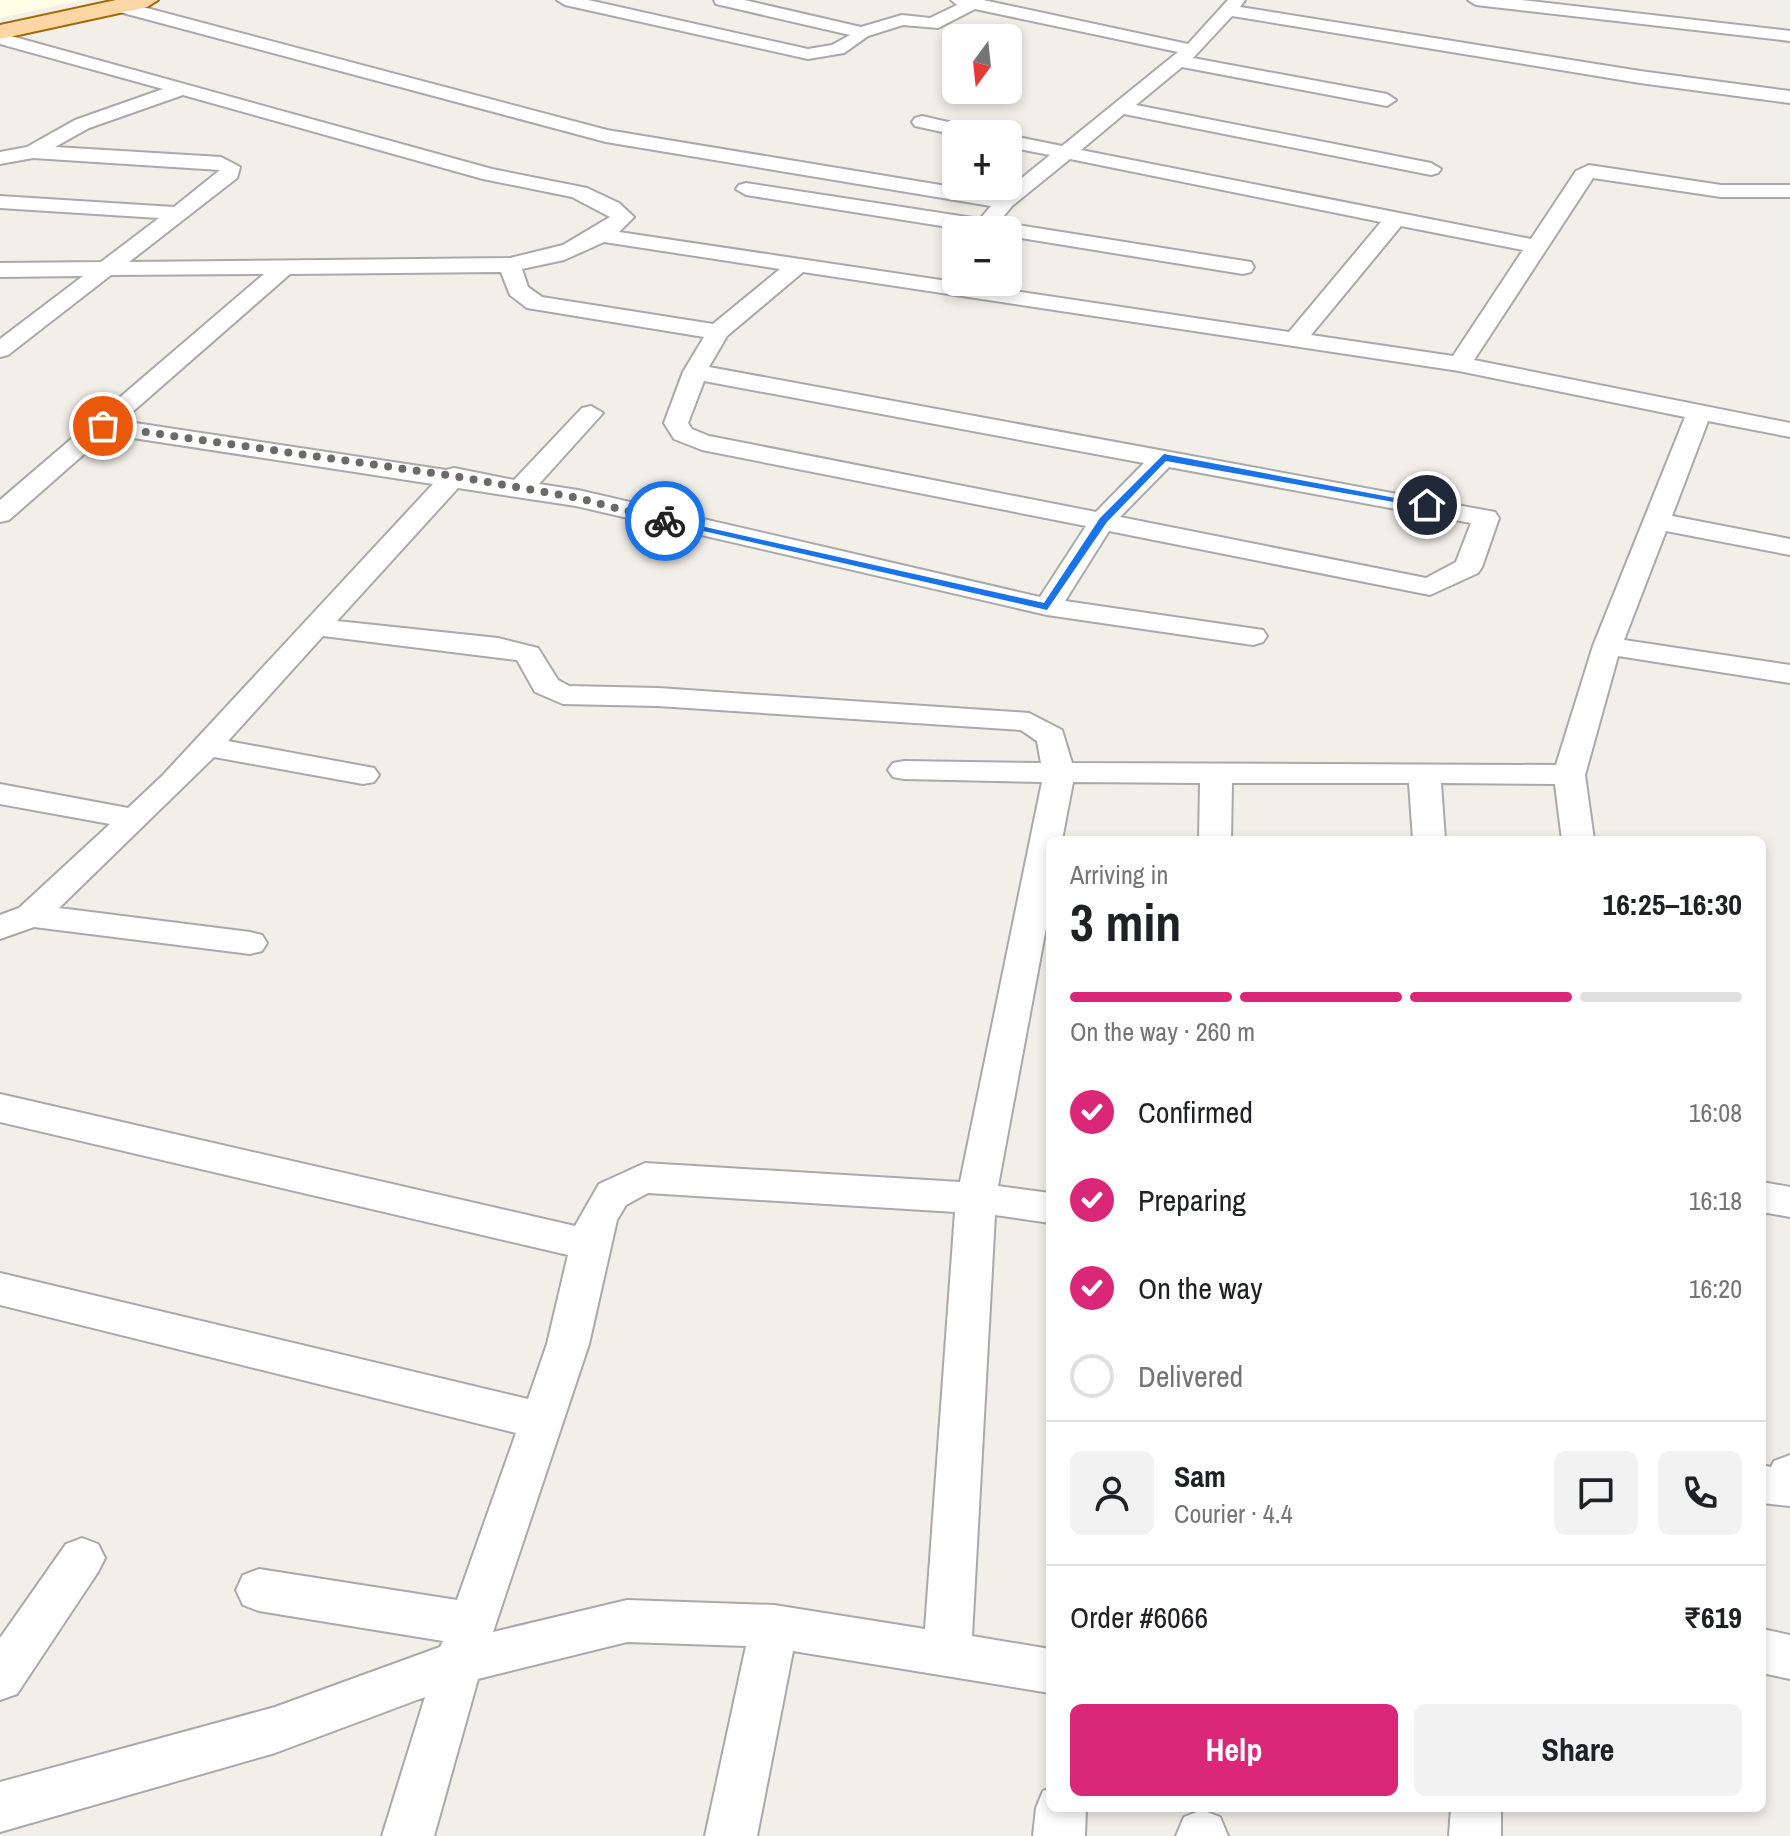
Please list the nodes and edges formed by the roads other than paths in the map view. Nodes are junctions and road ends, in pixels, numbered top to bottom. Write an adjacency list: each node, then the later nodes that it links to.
1 (147, 0): 7 (main road)
2 (565, 0): 11 (street)
3 (722, 0): 11 (street)
4 (1476, 0): 9 (street)
5 (1639, 0): 9 (street)
6 (966, 2): 11 (street); 13 (street)
7 (118, 3): 10 (main road); 28 (street)
8 (1232, 3): 13 (street); 15 (street)
9 (1632, 18): 12 (street)
10 (5, 29): 14 (street)
11 (862, 32)
12 (1790, 36)
13 (1185, 55): 16 (street); 17 (street)
14 (182, 89): 21 (street); 34 (street)
15 (1790, 97)
16 (1387, 100)
17 (1121, 108): 22 (street); 24 (street)
18 (922, 122): 19 (street)
19 (942, 126)
20 (1022, 144): 22 (street)
21 (33, 152): 23 (street); 29 (street)
22 (1065, 153): 28 (street); 32 (street)
23 (0, 158)
24 (1431, 169)
25 (1787, 188): 35 (street)
26 (746, 189): 31 (street)
27 (0, 202): 29 (street)
28 (1005, 202): 30 (street)
29 (174, 213): 41 (street)
30 (993, 216)
31 (942, 219)
32 (1394, 220): 35 (street); 45 (street)
33 (1022, 231): 39 (street)
34 (604, 236): 36 (street); 37 (street)
35 (1535, 246): 47 (street)
36 (510, 265): 38 (street); 44 (street)
37 (798, 265): 42 (street); 44 (street)
38 (285, 267): 41 (street); 51 (street)
39 (1243, 267)
40 (0, 270): 41 (street)
41 (102, 270): 46 (street)
42 (942, 282)
43 (1022, 294): 45 (street)
44 (718, 332): 48 (street)
45 (1295, 339): 47 (street)
46 (0, 350)
47 (1459, 364): 49 (street)
48 (695, 372): 53 (street); 57 (street)
49 (1700, 411): 52 (street); 58 (street)
50 (591, 413): 55 (street)
51 (103, 426): 54 (street); 56 (street)
52 (1790, 430)
53 (1164, 457): 57 (street); 57 (street)
54 (454, 476): 55 (street); 61 (street)
55 (521, 488): 60 (street)
56 (0, 514)
57 (1103, 520): 60 (street)
58 (1655, 521): 59 (street); 63 (street)
59 (1790, 547)
60 (1047, 607): 62 (street)
61 (316, 627): 65 (street); 69 (street)
62 (1253, 636)
63 (1607, 646): 64 (street); 71 (street)
64 (1790, 674)
65 (206, 746): 70 (street); 73 (street)
66 (904, 770): 69 (street)
67 (1216, 772): 68 (street); 69 (street); 75 (street)
68 (1424, 773): 71 (street); 76 (street)
69 (1059, 774): 74 (street)
70 (363, 775)
71 (1569, 775): 77 (street)
72 (0, 794): 73 (street)
73 (134, 819): 79 (street)
74 (1047, 836)
75 (1215, 836)
76 (1429, 836)
77 (1577, 836)
78 (1046, 840): 82 (street)
79 (10, 919): 80 (street)
80 (250, 943)
81 (0, 1108): 86 (street)
82 (976, 1198): 85 (street); 86 (street); 96 (street)
83 (1766, 1198): 84 (street)
84 (1790, 1202)
85 (1046, 1207)
86 (590, 1245): 88 (street)
87 (0, 1289): 88 (street)
88 (542, 1421): 94 (street)
89 (1790, 1474): 90 (street)
90 (1766, 1485)
91 (82, 1558): 99 (street)
92 (259, 1590): 94 (street)
93 (774, 1626): 94 (street); 96 (street); 104 (street)
94 (465, 1643): 100 (street); 103 (street)
95 (1766, 1652): 97 (street)
96 (947, 1656): 98 (street)
97 (1790, 1657)
98 (1046, 1670)
99 (0, 1678)
100 (0, 1807)
101 (1061, 1812): 105 (street)
102 (1476, 1812): 106 (street)
103 (408, 1836)
104 (731, 1836)
105 (1059, 1836)
106 (1475, 1836)

